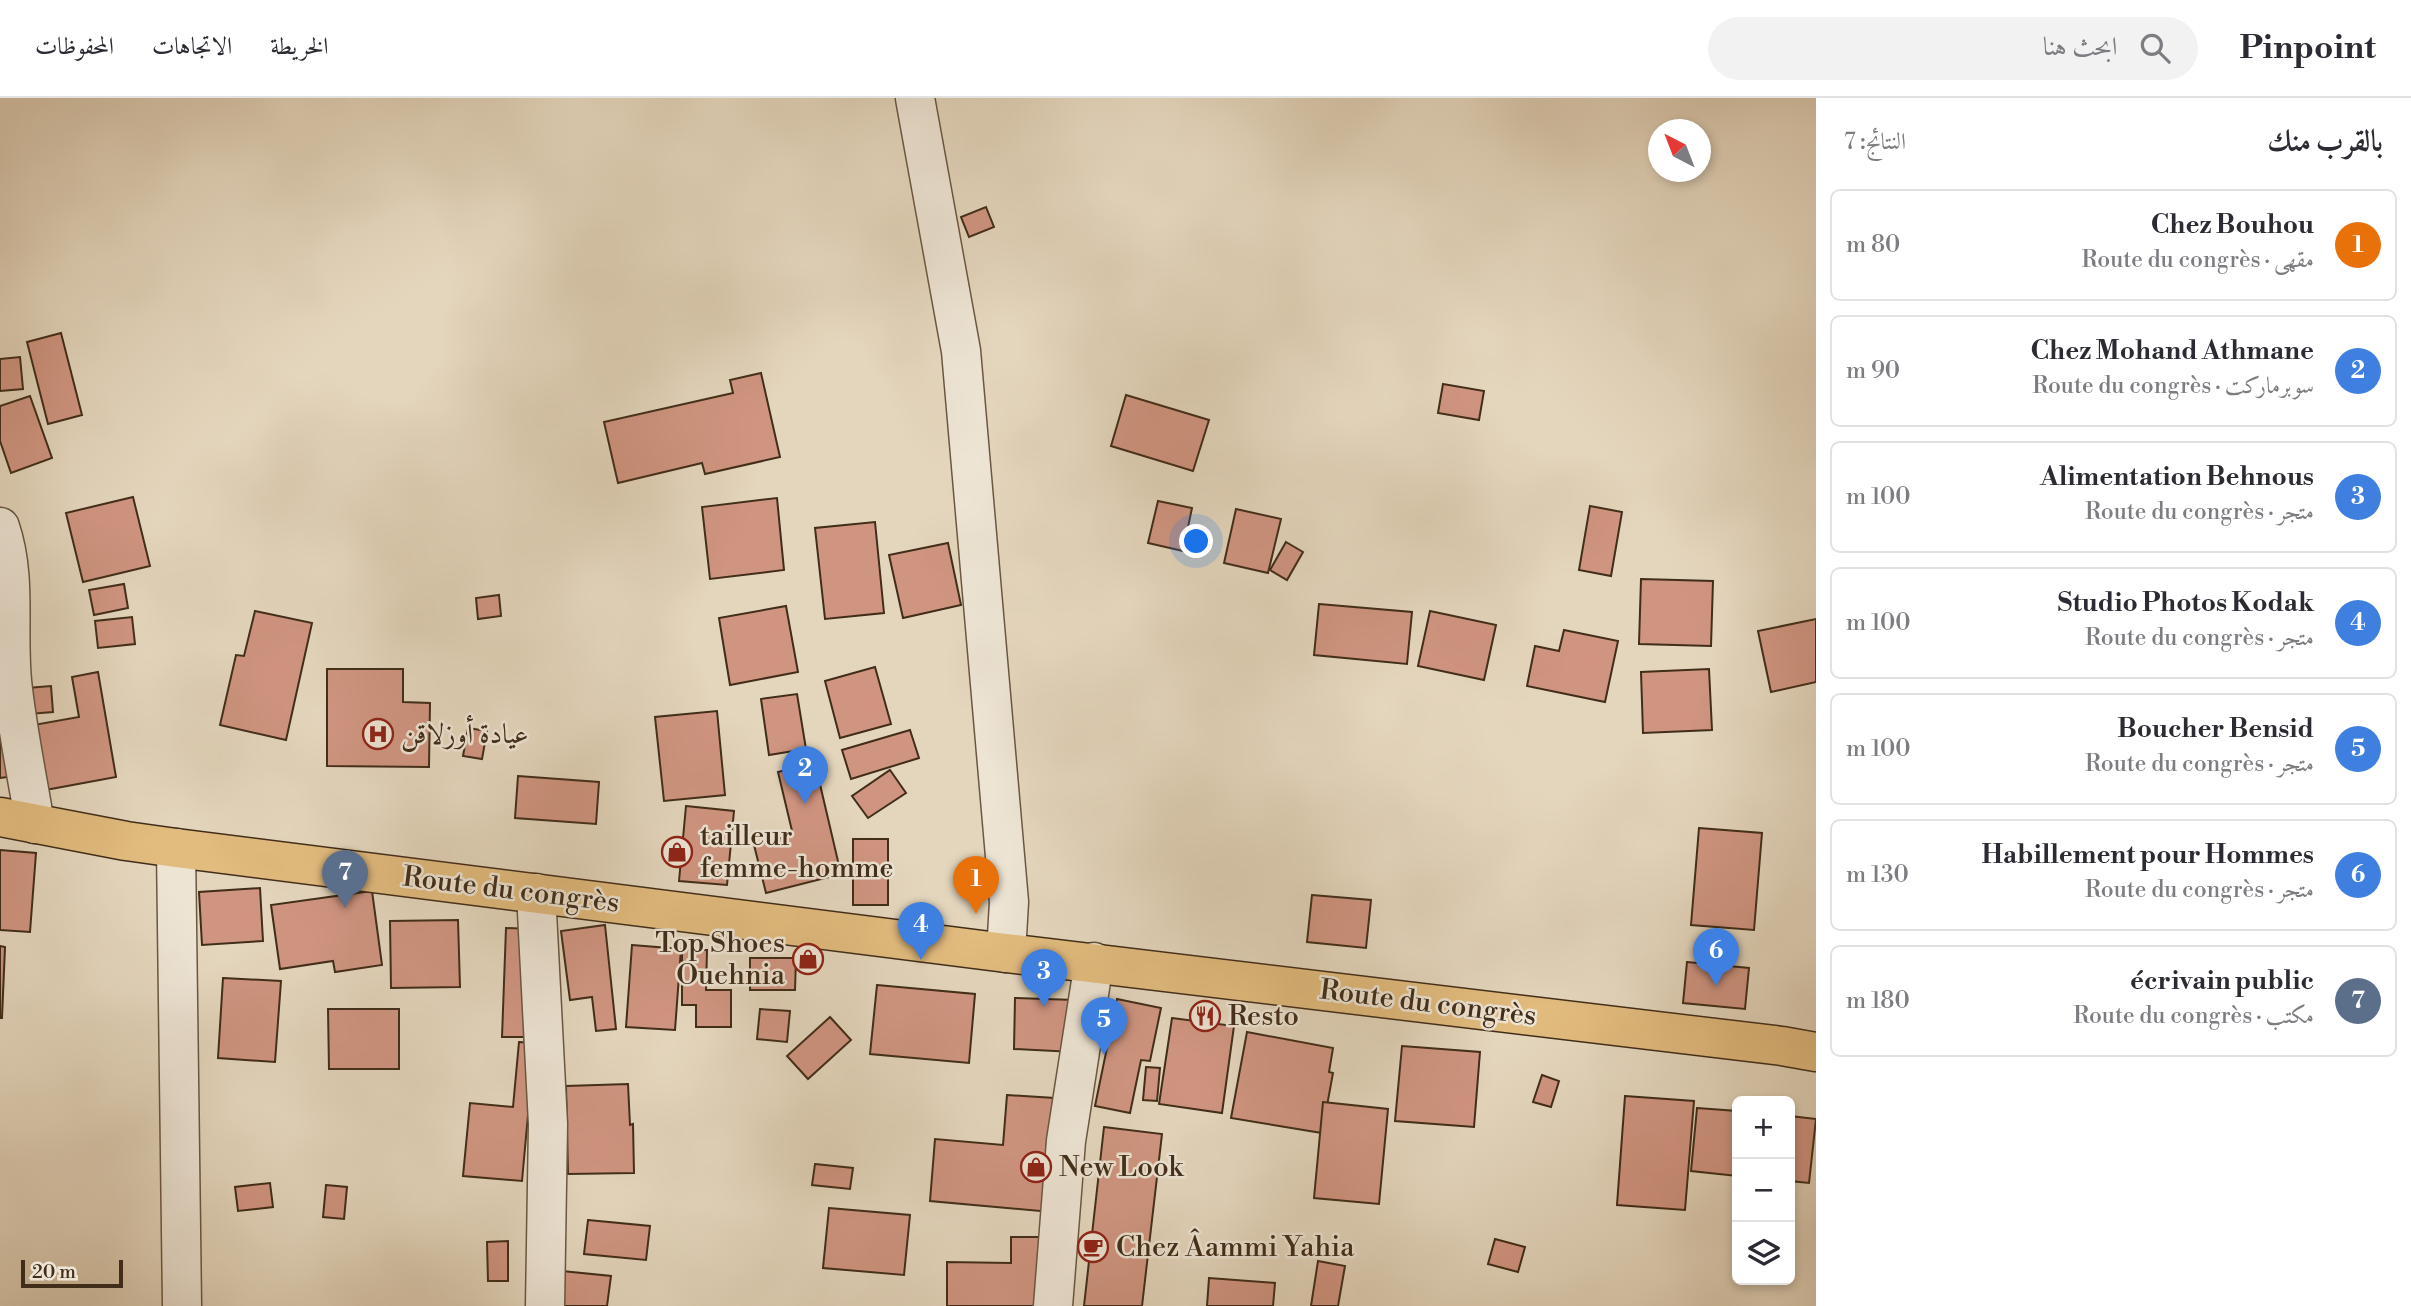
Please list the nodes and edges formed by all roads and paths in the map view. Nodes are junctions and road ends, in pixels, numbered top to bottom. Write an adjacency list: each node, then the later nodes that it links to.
1 (915, 98): 6 (street)
2 (0, 527): 3 (street)
3 (17, 820): 4 (main road, Route du congrès)
4 (176, 848): 5 (main road, Route du congrès); 9 (street)
5 (536, 893): 6 (main road, Route du congrès); 10 (street)
6 (1006, 953): 7 (main road, Route du congrès)
7 (1094, 962): 8 (main road, Route du congrès); 11 (street)
8 (1816, 1052)
9 (182, 1306)
10 (545, 1306)
11 (1053, 1306)

